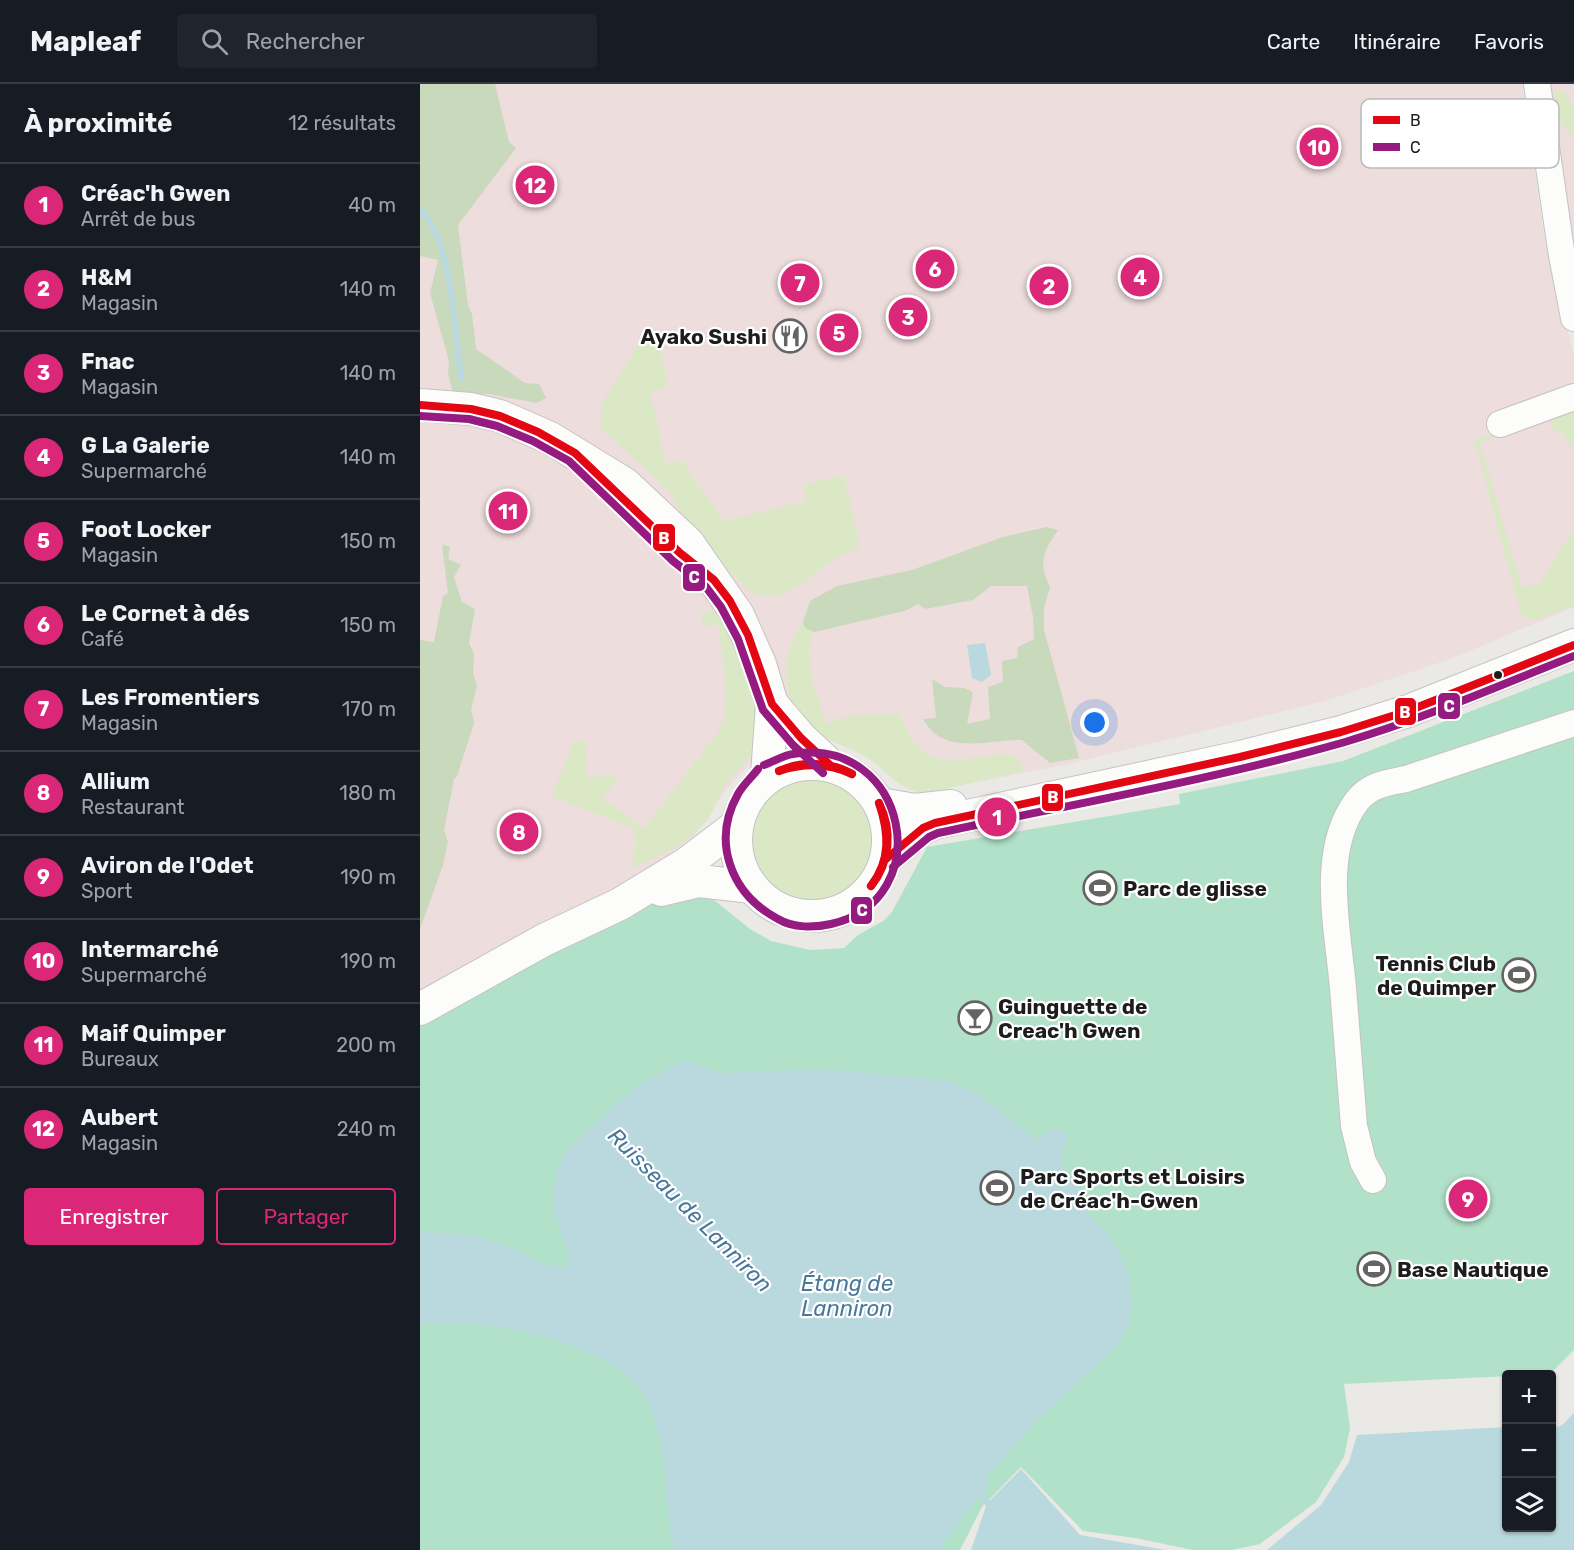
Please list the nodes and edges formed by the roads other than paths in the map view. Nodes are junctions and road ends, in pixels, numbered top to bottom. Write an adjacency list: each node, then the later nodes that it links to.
1 (1537, 84): 2 (street)
2 (1539, 99)
3 (1549, 168): 4 (street)
4 (1574, 318)
5 (1574, 397): 7 (street)
6 (420, 405): 10 (street)
7 (1500, 424)
8 (1574, 622): 14 (street)
9 (1574, 645): 16 (street)
10 (772, 704): 12 (street); 13 (street)
11 (1574, 723): 20 (street)
12 (830, 765): 13 (street); 14 (street)
13 (767, 775): 15 (street)
14 (880, 804): 16 (street)
15 (736, 826): 17 (street); 18 (street)
16 (886, 859): 17 (street)
17 (752, 888): 18 (street)
18 (620, 904): 19 (street)
19 (420, 1009)
20 (1373, 1180)

